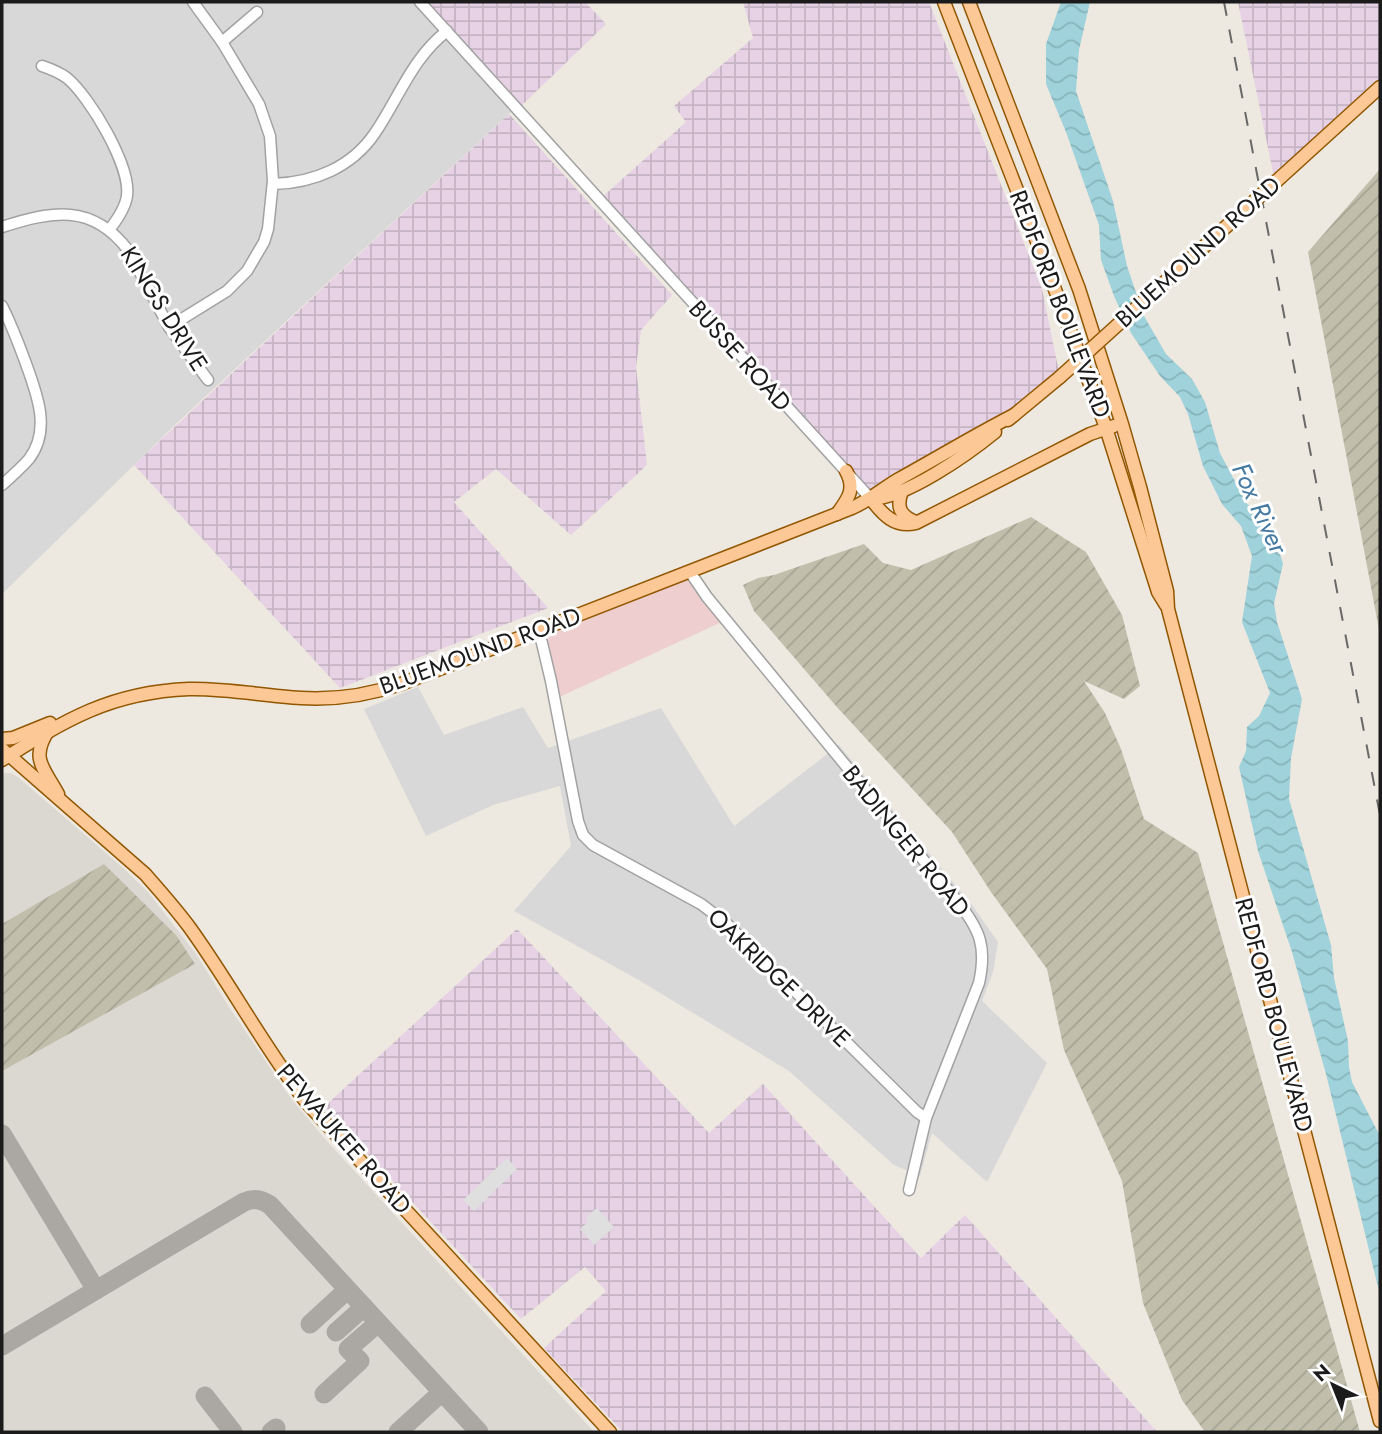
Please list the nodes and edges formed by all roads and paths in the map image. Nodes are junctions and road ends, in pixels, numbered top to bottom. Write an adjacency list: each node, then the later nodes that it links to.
1 (193, 2): 7 (street)
2 (420, 2): 6 (street, BUSSE ROAD)
3 (944, 2): 14 (main road, REDFORD BOULEVARD)
4 (969, 2): 13 (main road, REDFORD BOULEVARD)
5 (257, 12): 7 (street)
6 (447, 31): 10 (street); 21 (street, BUSSE ROAD)
7 (222, 42): 10 (street)
8 (43, 66): 12 (street)
9 (1380, 87): 18 (main road, BLUEMOUND ROAD, bridge)
10 (273, 184): 16 (street)
11 (2, 227): 12 (street, KINGS DRIVE)
12 (109, 230): 16 (street, KINGS DRIVE)
13 (1064, 250): 14 (main road); 19 (main road, REDFORD BOULEVARD)
14 (1043, 257): 20 (main road, REDFORD BOULEVARD)
15 (2, 306): 22 (street)
16 (169, 327): 17 (street, KINGS DRIVE)
17 (208, 380)
18 (1014, 415): 23 (main road, BLUEMOUND ROAD); 24 (main road, BLUEMOUND ROAD)
19 (1122, 424): 20 (main road); 28 (main road, REDFORD BOULEVARD)
20 (1106, 428): 26 (main road); 28 (main road, REDFORD BOULEVARD)
21 (846, 471): 24 (street, BUSSE ROAD); 25 (main road)
22 (2, 485)
23 (902, 491): 24 (main road, BLUEMOUND ROAD); 26 (main road)
24 (871, 499): 25 (main road, BLUEMOUND ROAD); 26 (main road, BUSSE ROAD)
25 (837, 514): 27 (main road, BLUEMOUND ROAD)
26 (916, 523)
27 (690, 572): 29 (main road, BLUEMOUND ROAD); 35 (street, BADINGER ROAD)
28 (1168, 609): 37 (main road, REDFORD BOULEVARD)
29 (537, 631): 30 (main road, BLUEMOUND ROAD); 35 (street, OAKRIDGE DRIVE)
30 (68, 721): 31 (main road, BLUEMOUND ROAD); 32 (main road)
31 (48, 731): 33 (main road, BLUEMOUND ROAD); 34 (main road)
32 (2, 740)
33 (4, 755): 34 (main road, PEWAUKEE ROAD)
34 (61, 800): 38 (main road, PEWAUKEE ROAD)
35 (926, 1118): 36 (street, BADINGER ROAD)
36 (909, 1190)
37 (1380, 1421)
38 (610, 1432)

